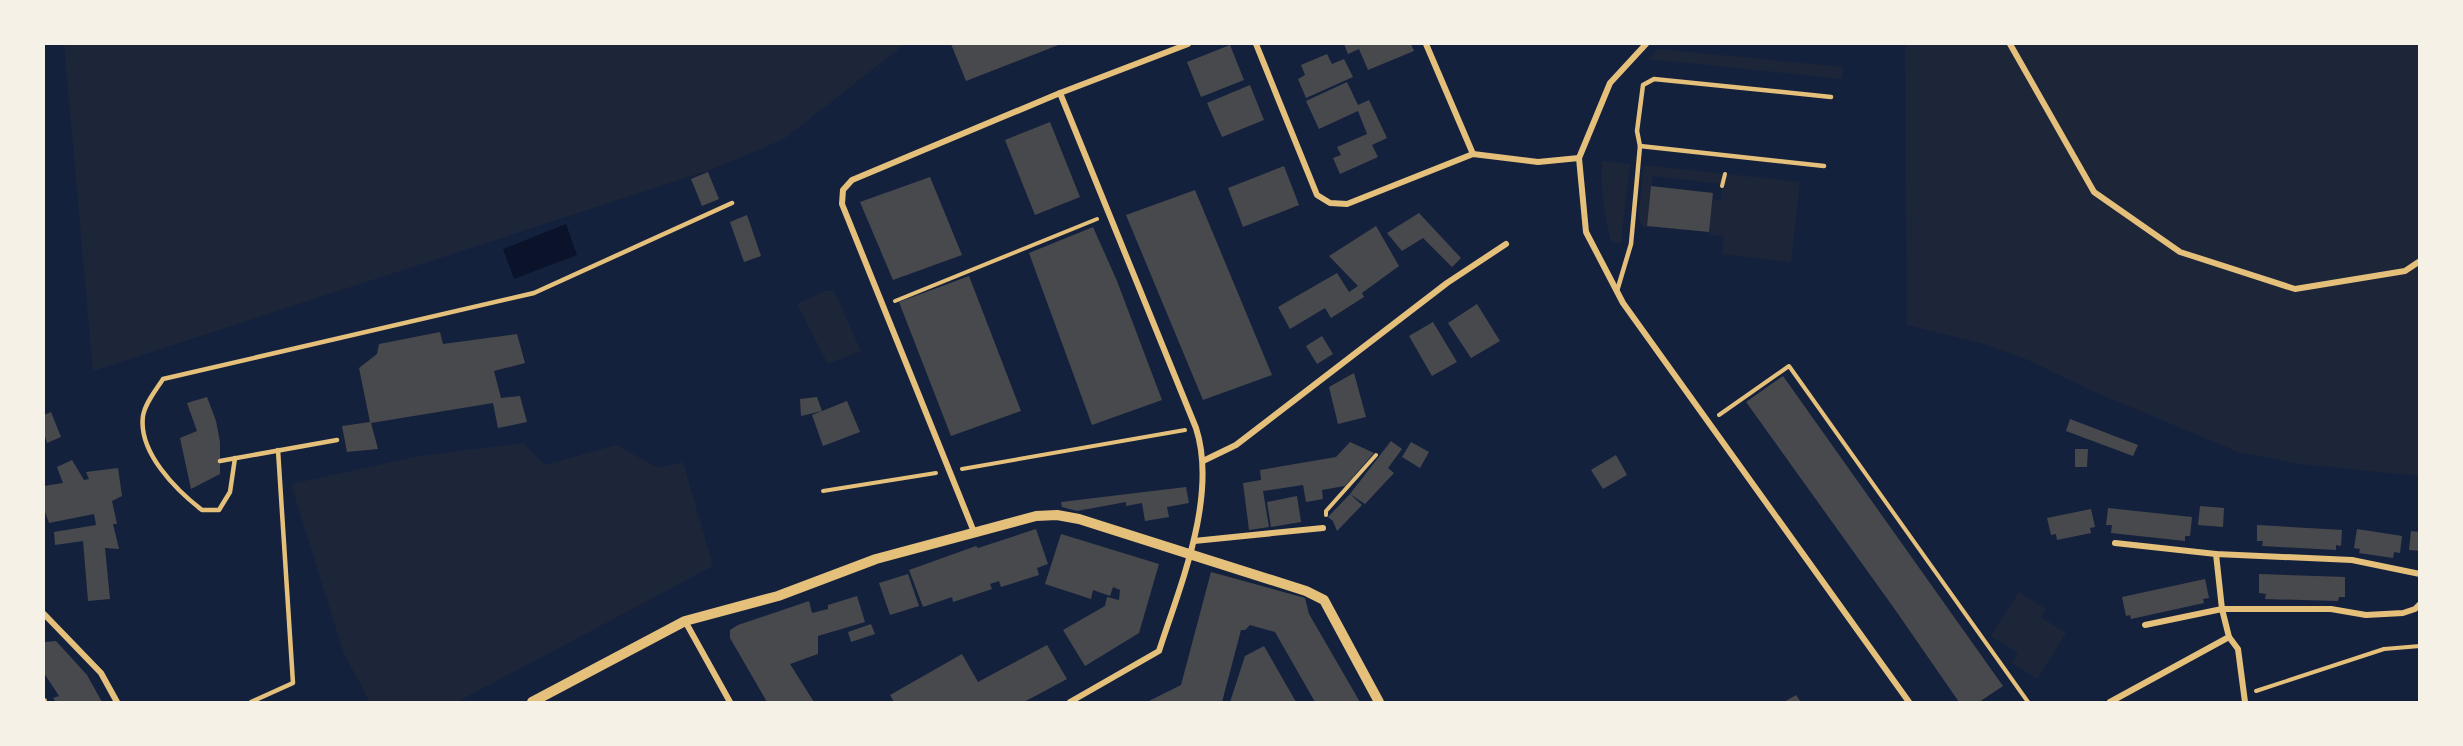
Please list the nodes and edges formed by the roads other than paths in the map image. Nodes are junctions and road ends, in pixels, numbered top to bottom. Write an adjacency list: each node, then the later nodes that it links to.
1 (1188, 44): 6 (street)
2 (1256, 44): 9 (street)
3 (1426, 44): 9 (street)
4 (1646, 44): 10 (street)
5 (2010, 44): 14 (street)
6 (1060, 93): 20 (street); 22 (street)
7 (1831, 97): 8 (lane)
8 (1640, 146): 11 (lane); 15 (lane)
9 (1473, 154): 10 (street)
10 (1579, 158): 15 (street)
11 (1824, 166)
12 (732, 203): 18 (lane)
13 (1506, 244): 20 (street)
14 (2420, 261)
15 (1617, 291): 41 (street)
16 (337, 440): 17 (lane)
17 (278, 450): 18 (lane); 36 (lane)
18 (235, 458): 19 (lane)
19 (220, 460)
20 (1203, 462): 23 (street)
21 (1323, 528): 23 (street)
22 (974, 532): 25 (street); 31 (street)
23 (1194, 541): 25 (street)
24 (2115, 543): 26 (street)
25 (1190, 554): 39 (street); 40 (street)
26 (2216, 554): 27 (street); 29 (street)
27 (2420, 574)
28 (2420, 604): 29 (street)
29 (2222, 609): 32 (street); 33 (street)
30 (45, 618): 35 (street)
31 (685, 621): 37 (street); 38 (street)
32 (2145, 625)
33 (2229, 637): 34 (street); 42 (street)
34 (2245, 699)
35 (117, 702)
36 (251, 702)
37 (532, 702)
38 (730, 702)
39 (1070, 702)
40 (1379, 702)
41 (1908, 702)
42 (2110, 702)

